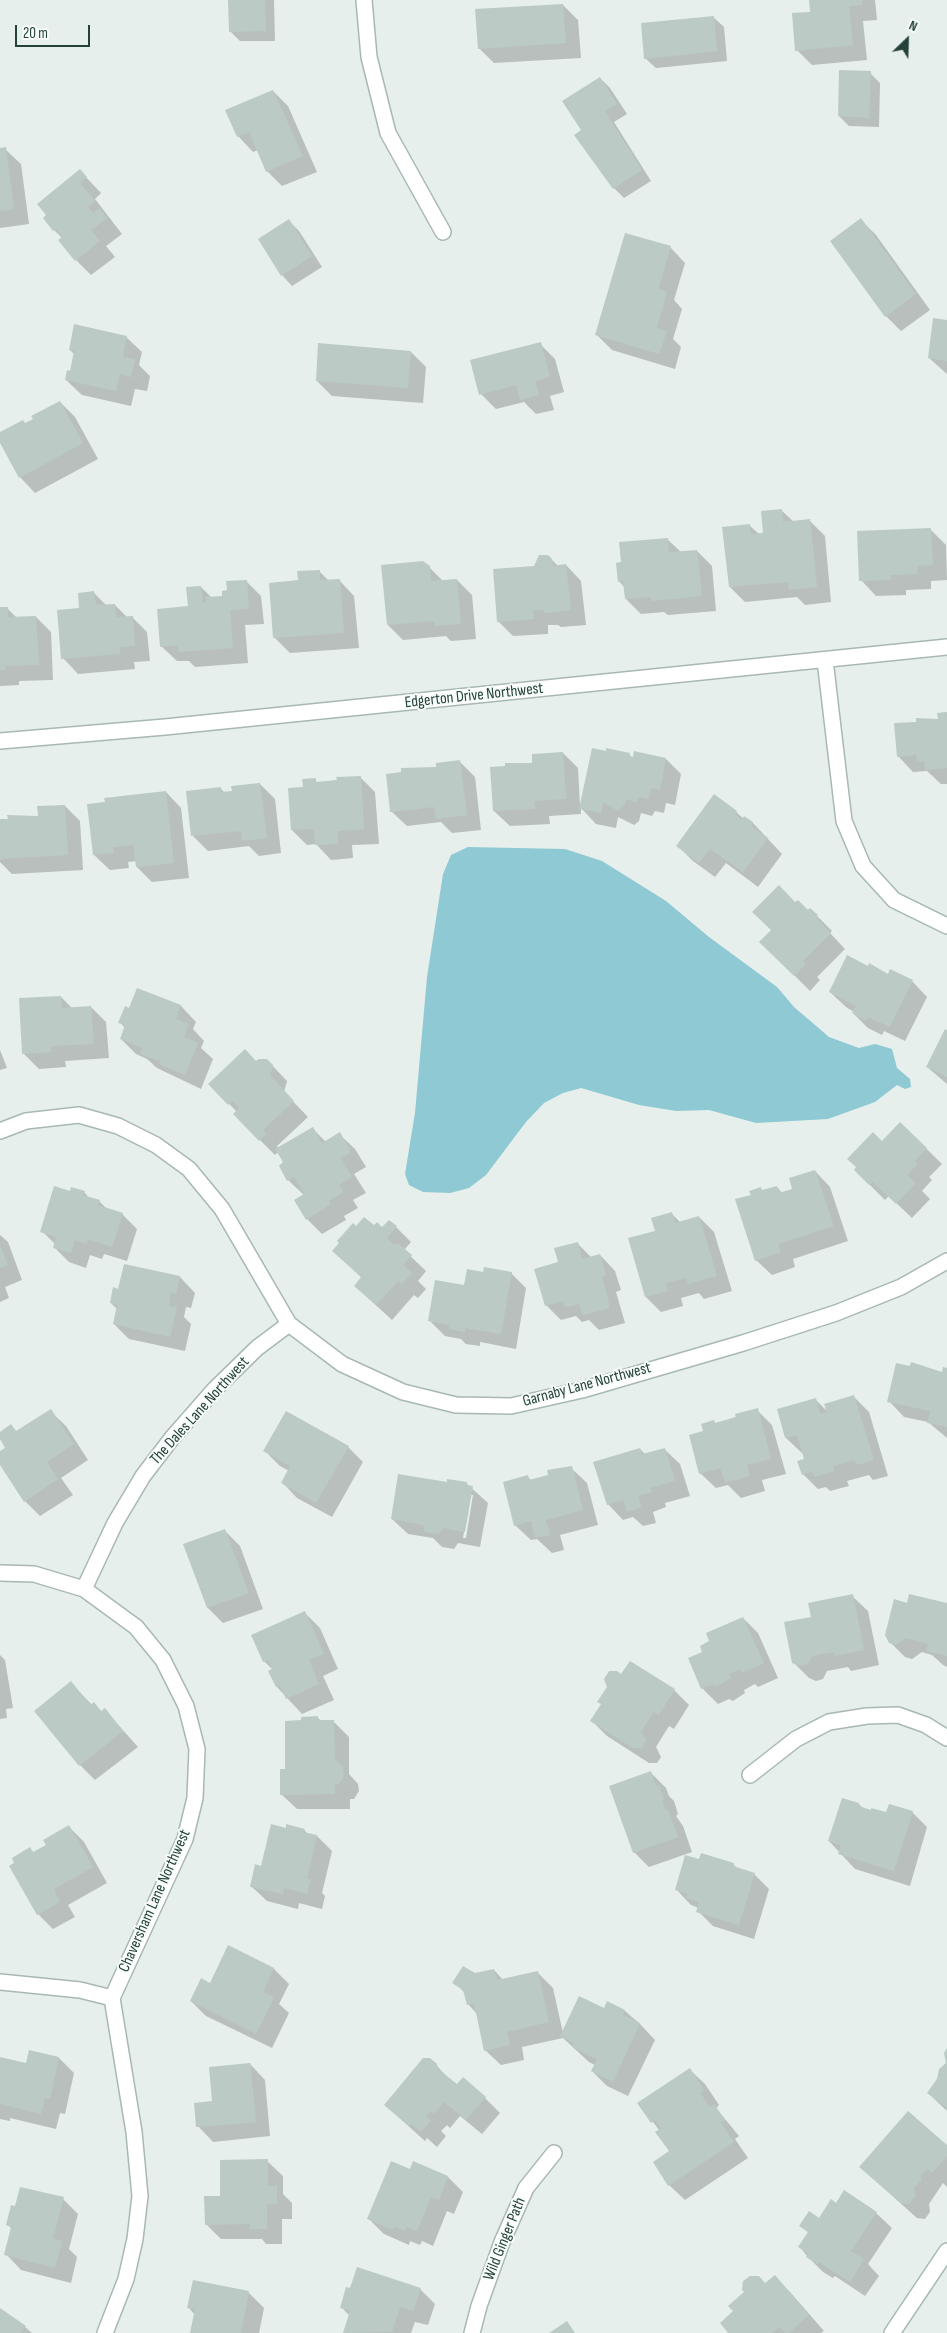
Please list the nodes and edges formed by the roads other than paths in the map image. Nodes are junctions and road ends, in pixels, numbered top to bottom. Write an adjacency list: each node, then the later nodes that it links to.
1 (364, 0): 2 (street)
2 (442, 232)
3 (947, 647): 4 (street, Edgerton Drive Northwest)
4 (825, 660): 5 (street, Edgerton Drive Northwest); 6 (street)
5 (0, 741)
6 (947, 926)
7 (0, 1131): 9 (street, Garnaby Lane Northwest)
8 (947, 1261): 9 (street, Garnaby Lane Northwest)
9 (289, 1324): 11 (street, The Dales Lane Northwest)
10 (0, 1573): 11 (street, Chaversham Lane Northwest)
11 (84, 1589): 15 (street, Chaversham Lane Northwest)
12 (947, 1738): 13 (street)
13 (750, 1775)
14 (0, 1982): 15 (street)
15 (112, 1998): 18 (street)
16 (554, 2153): 19 (street, Wild Ginger Path)
17 (947, 2251): 20 (street)
18 (105, 2333)
19 (472, 2333)
20 (892, 2333)

